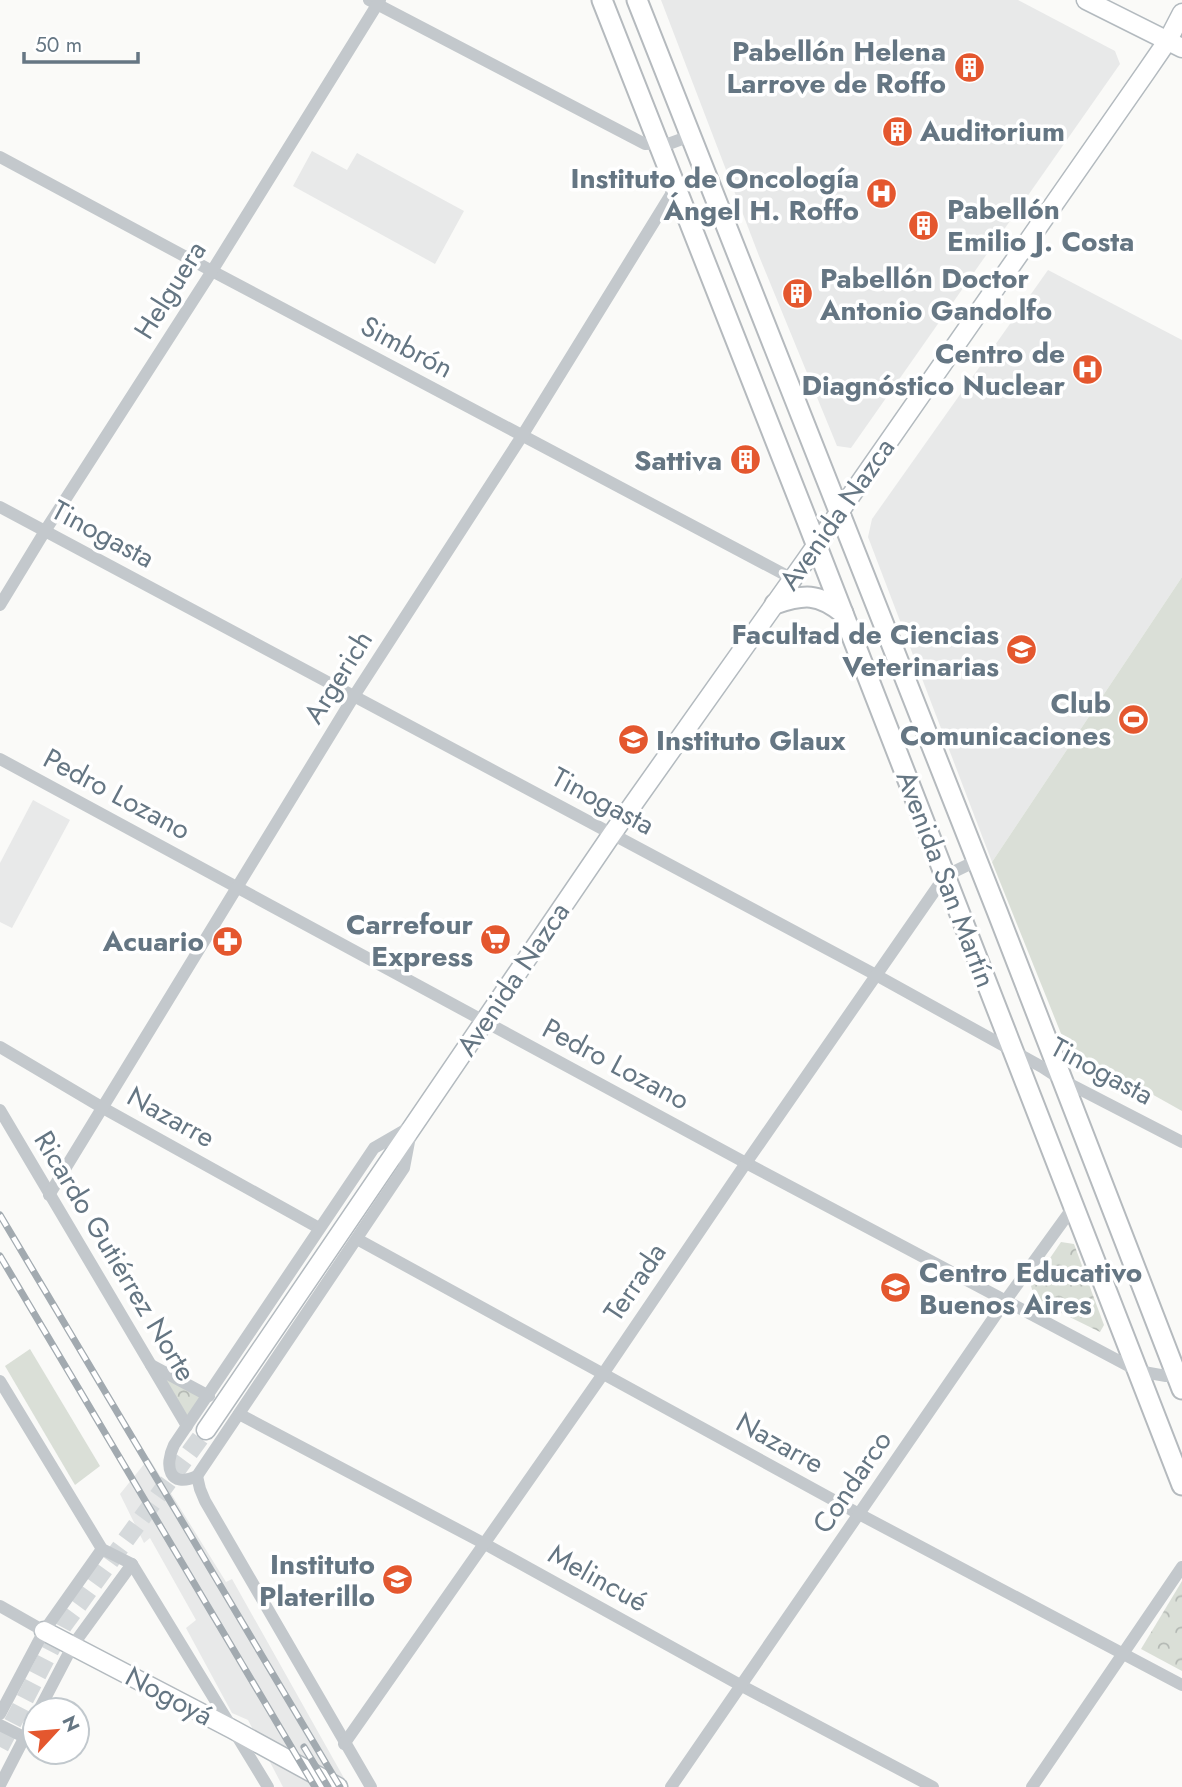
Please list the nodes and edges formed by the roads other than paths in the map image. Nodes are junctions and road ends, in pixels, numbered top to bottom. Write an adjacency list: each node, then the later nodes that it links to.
1 (602, 0): 8 (main road, Avenida San Martín)
2 (637, 0): 7 (main road, Avenida San Martín)
3 (1086, 0): 6 (main road)
4 (375, 1): 8 (street); 11 (street, Helguera)
5 (1182, 12): 6 (main road, Avenida Nazca)
6 (1175, 44): 14 (main road, Avenida Nazca)
7 (690, 136): 8 (street); 14 (main road, Avenida San Martín)
8 (658, 144): 10 (main road, Avenida San Martín)
9 (0, 158): 11 (street, Simbrón)
10 (675, 188): 12 (street, Argerich); 16 (main road, Avenida San Martín)
11 (212, 271): 12 (street, Simbrón); 15 (street, Helguera)
12 (522, 436): 17 (street, Simbrón); 21 (street, Argerich)
13 (0, 507): 15 (street, Tinogasta)
14 (839, 512): 16 (main road, Avenida Nazca); 24 (main road, Avenida San Martín)
15 (45, 531): 19 (street, Helguera); 21 (street, Tinogasta)
16 (817, 545): 17 (main road, Avenida Nazca); 20 (main road, Avenida San Martín)
17 (793, 579): 18 (main road, Avenida Nazca)
18 (775, 604): 20 (main road); 23 (main road, Avenida Nazca)
19 (0, 605)
20 (843, 613): 25 (main road, Avenida San Martín)
21 (354, 696): 23 (street, Tinogasta); 26 (street, Argerich)
22 (0, 759): 26 (street, Pedro Lozano)
23 (612, 834): 27 (street, Tinogasta); 28 (main road, Avenida Nazca)
24 (976, 861): 25 (street, Terrada); 31 (main road, Avenida San Martín)
25 (945, 876): 27 (street, Terrada); 30 (main road, Avenida San Martín)
26 (238, 887): 28 (street, Pedro Lozano); 32 (street, Argerich)
27 (876, 975): 30 (street, Tinogasta); 36 (street, Terrada)
28 (485, 1021): 34 (main road, Avenida Nazca); 36 (street, Pedro Lozano)
29 (0, 1047): 32 (street, Nazarre)
30 (1013, 1050): 31 (street, Tinogasta); 38 (main road, Avenida San Martín)
31 (1062, 1080): 35 (street, Tinogasta); 45 (main road, Avenida San Martín)
32 (103, 1108): 37 (street, Argerich); 39 (street, Nazarre)
33 (0, 1110): 37 (street, Ricardo Gutiérrez Norte)
34 (412, 1126): 39 (street, Avenida Nazca); 40 (street, Avenida Nazca); 50 (main road, Avenida Nazca)
35 (1182, 1142)
36 (746, 1163): 41 (street, Pedro Lozano); 44 (street, Terrada)
37 (49, 1195): 42 (street, Ricardo Gutiérrez Norte)
38 (1074, 1206): 41 (street, Condarco); 43 (main road, Avenida San Martín)
39 (319, 1228): 47 (street, Avenida Nazca)
40 (357, 1240): 44 (street, Nazarre); 48 (street, Avenida Nazca)
41 (1006, 1300): 43 (street, Pedro Lozano); 53 (street, Condarco)
42 (150, 1364): 47 (street); 49 (street, Ricardo Gutiérrez Norte)
43 (1138, 1371): 45 (street, Pedro Lozano); 52 (main road, Avenida San Martín)
44 (603, 1374): 53 (street, Nazarre); 54 (street, Terrada)
45 (1180, 1380)
46 (0, 1381): 55 (street)
47 (208, 1396): 49 (street, Avenida Nazca)
48 (239, 1414): 51 (street, Avenida Nazca); 54 (street, Melincué)
49 (187, 1426): 51 (street, Avenida Nazca)
50 (206, 1430)
51 (197, 1476): 70 (street)
52 (1182, 1485)
53 (859, 1514): 61 (street, Nazarre); 63 (street, Condarco)
54 (485, 1544): 63 (street, Melincué); 70 (street, Terrada)
55 (102, 1549): 56 (street); 59 (street)
56 (132, 1563): 60 (street); 67 (street)
57 (1182, 1567): 61 (street)
58 (0, 1606): 59 (street, Nogoyá)
59 (44, 1631): 60 (main road, Nogoyá); 65 (street)
60 (73, 1645): 64 (street); 67 (main road, Nogoyá)
61 (1124, 1655): 62 (street, Nazarre); 77 (street)
62 (1182, 1685)
63 (742, 1686): 75 (street, Condarco); 76 (street, Melincué)
64 (46, 1696)
65 (0, 1714)
66 (0, 1725): 68 (street)
67 (232, 1729): 72 (street); 73 (main road, Nogoyá)
68 (21, 1736)
69 (21, 1743): 71 (street)
70 (344, 1744): 74 (street)
71 (0, 1785)
72 (268, 1787)
73 (338, 1787)
74 (370, 1787)
75 (671, 1787)
76 (933, 1787)
77 (1032, 1787)

